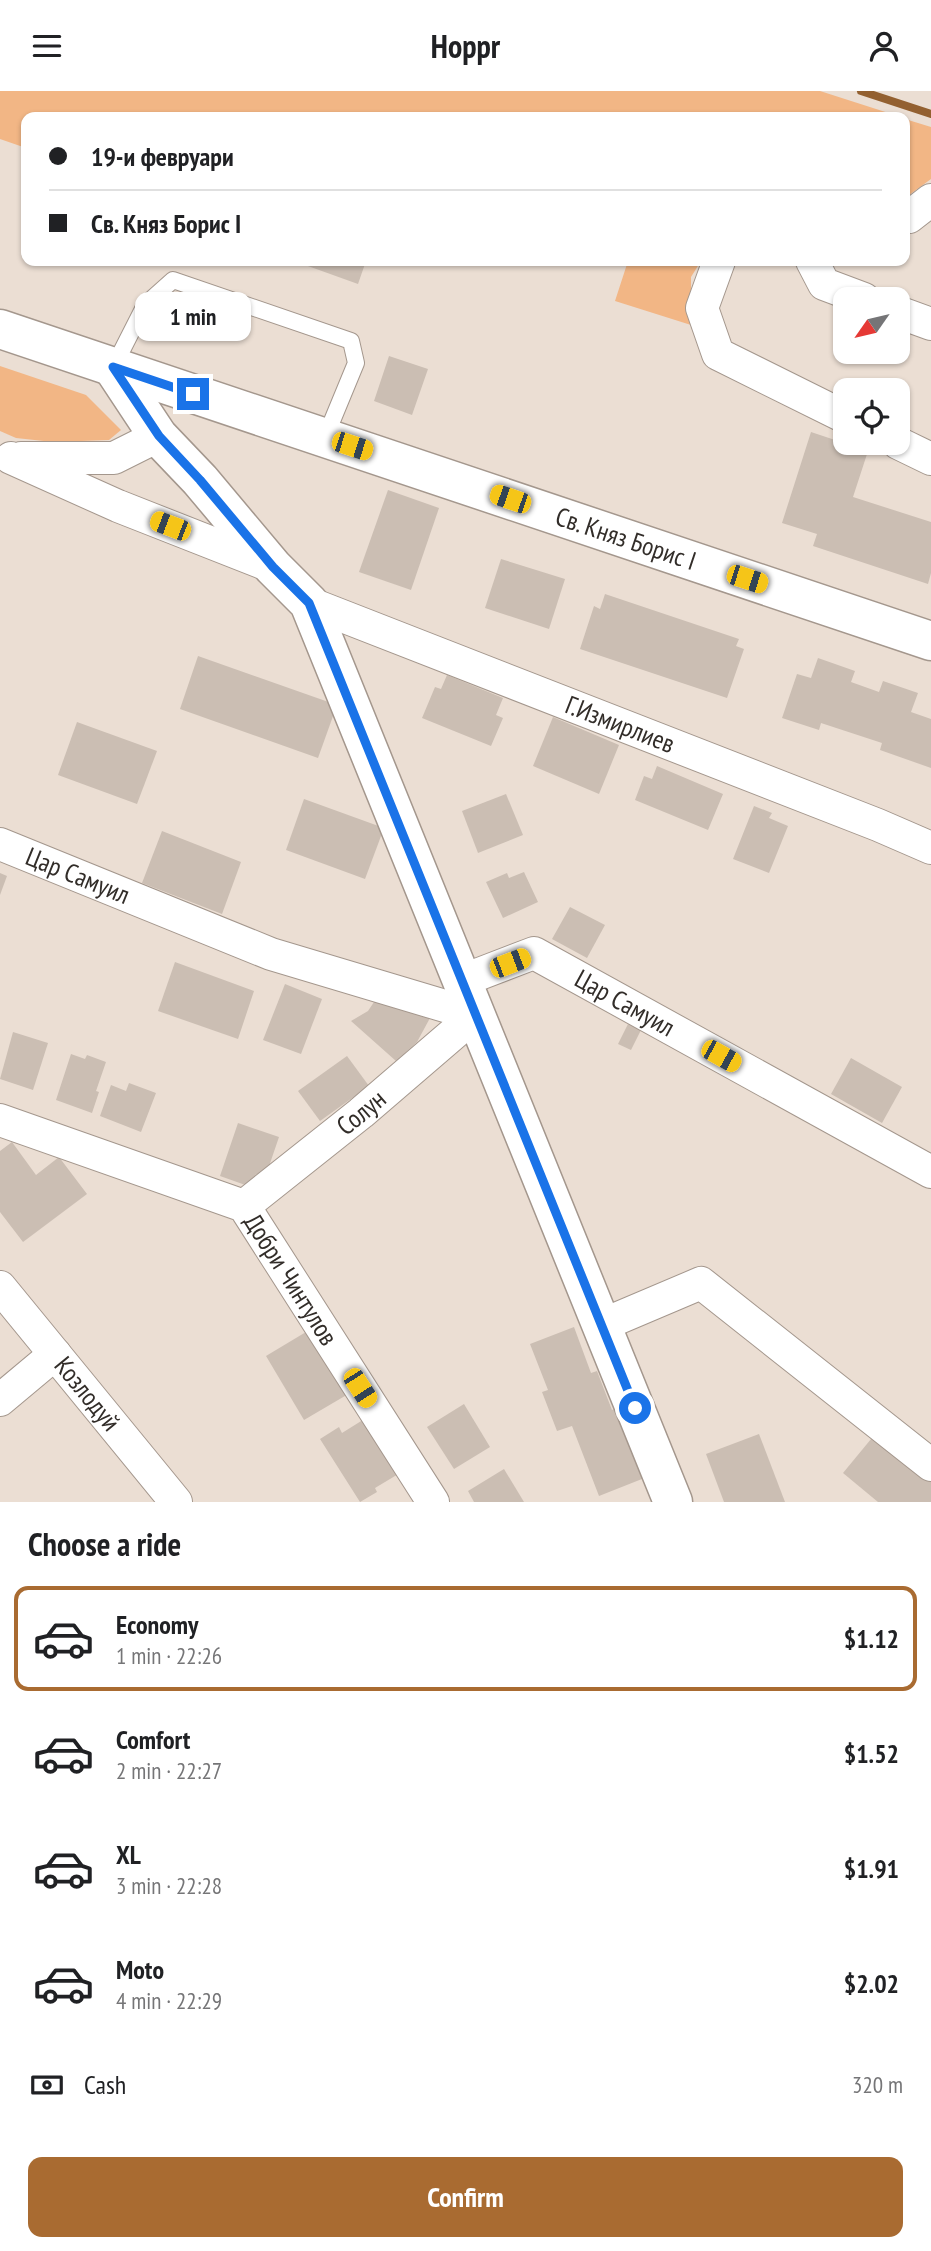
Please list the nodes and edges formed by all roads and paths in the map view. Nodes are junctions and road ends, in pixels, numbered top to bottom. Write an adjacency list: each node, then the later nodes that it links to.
1 (931, 200): 2 (street)
2 (910, 216)
3 (717, 266): 10 (street)
4 (815, 266): 5 (street)
5 (833, 287)
6 (910, 316): 7 (street)
7 (931, 324)
8 (0, 329): 9 (street, Св. Княз Борис I)
9 (113, 367): 11 (street); 12 (street, Св. Княз Борис I); 12 (lane)
10 (833, 411)
11 (159, 436): 14 (street); 16 (street)
12 (325, 437): 18 (street, Св. Княз Борис I)
13 (910, 449): 15 (street)
14 (6, 455): 16 (street)
15 (931, 459)
16 (273, 567): 17 (street)
17 (309, 603): 20 (street, Г.Измирлиев); 21 (street)
18 (931, 641)
19 (0, 844): 21 (street, Цар Самуил)
20 (931, 848)
21 (468, 998): 23 (street, Цар Самуил); 24 (street, Солун); 26 (street)
22 (0, 1120): 24 (street, Добри Чинтулов)
23 (931, 1172)
24 (244, 1206): 31 (street, Добри Чинтулов)
25 (0, 1287): 27 (street, Козлодуй)
26 (602, 1325): 29 (street); 32 (street)
27 (55, 1354): 28 (street); 30 (street, Козлодуй)
28 (0, 1400)
29 (931, 1465)
30 (176, 1502)
31 (433, 1502)
32 (673, 1502)

